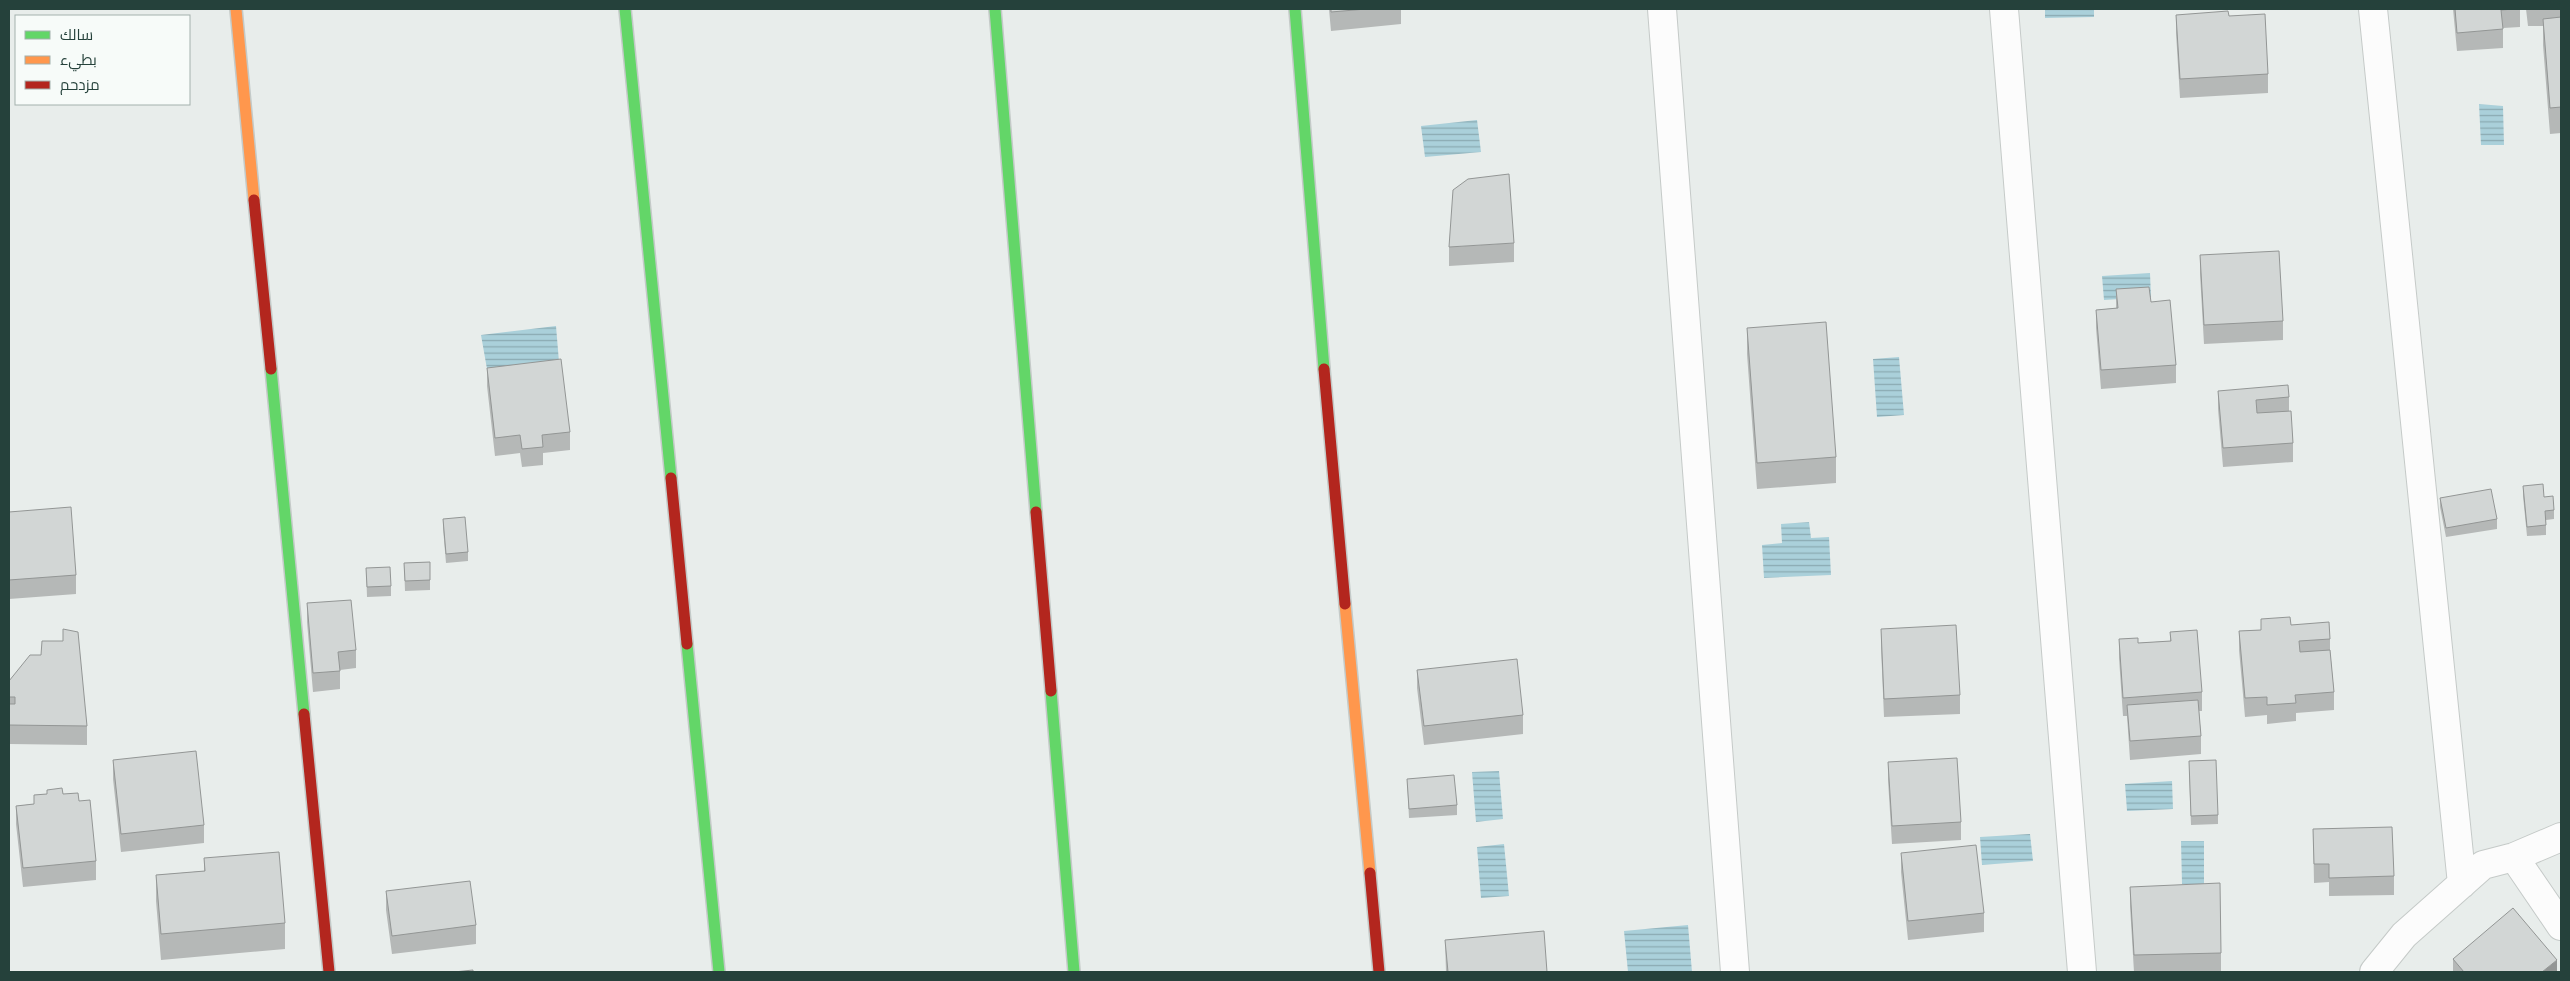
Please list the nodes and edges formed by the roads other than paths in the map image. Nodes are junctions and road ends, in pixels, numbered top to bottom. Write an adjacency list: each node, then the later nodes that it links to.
1 (236, 9): 12 (street)
2 (625, 9): 13 (street)
3 (995, 9): 14 (street)
4 (1295, 9): 15 (street)
5 (1662, 9): 16 (street)
6 (2004, 9): 17 (street)
7 (2373, 9): 10 (street)
8 (2561, 837): 9 (street)
9 (2514, 857): 10 (street); 11 (street)
10 (2462, 884): 18 (street)
11 (2561, 926)
12 (329, 972)
13 (719, 972)
14 (1074, 972)
15 (1379, 972)
16 (1734, 972)
17 (2082, 972)
18 (2374, 972)

